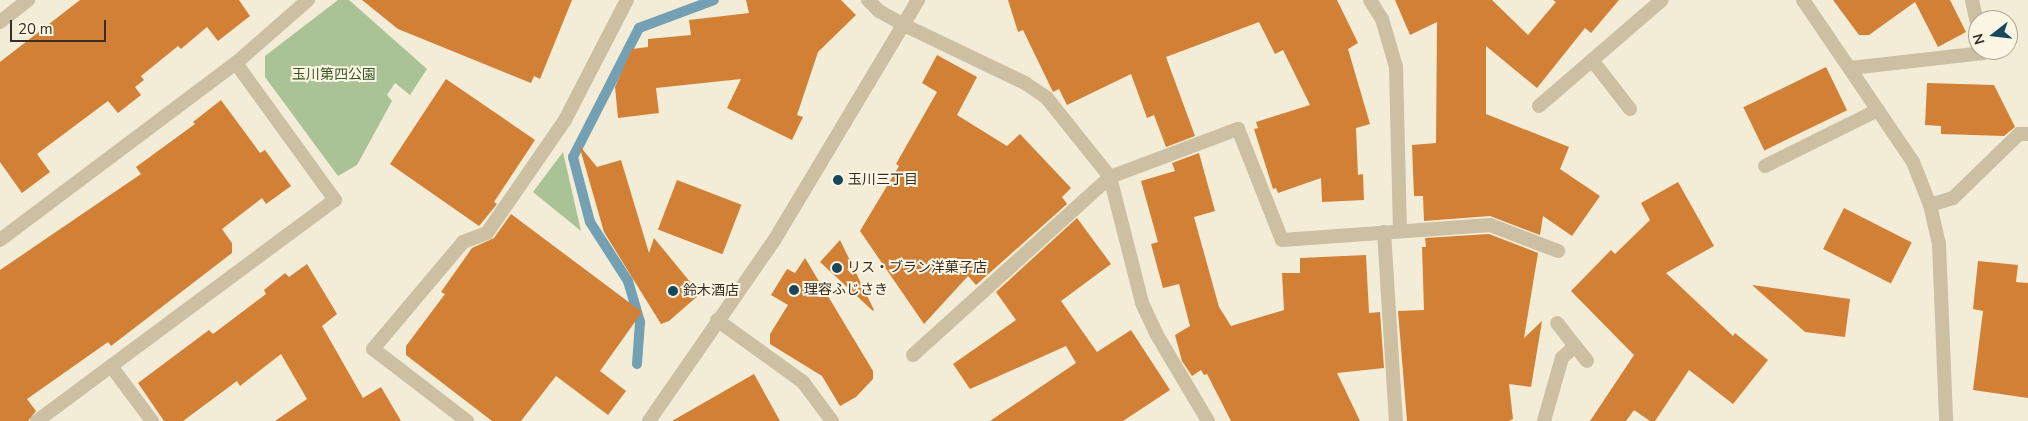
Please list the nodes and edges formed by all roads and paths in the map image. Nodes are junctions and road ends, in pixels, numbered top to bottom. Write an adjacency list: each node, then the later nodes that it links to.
1 (28, 0): 9 (street)
2 (308, 0): 13 (street)
3 (627, 0): 34 (street)
4 (868, 0): 10 (street)
5 (918, 0): 10 (street)
6 (1370, 0): 22 (street)
7 (1662, 0): 12 (street)
8 (1803, 0): 14 (street)
9 (0, 22)
10 (904, 25): 20 (street); 26 (street)
11 (1968, 55): 14 (street)
12 (1592, 60): 15 (street); 16 (street)
13 (236, 63): 24 (street); 31 (street)
14 (1851, 68): 17 (street)
15 (1539, 106)
16 (1630, 110)
17 (1878, 110): 19 (street); 21 (street)
18 (2028, 134): 21 (street)
19 (1765, 166)
20 (1110, 177): 23 (street); 29 (street); 37 (street)
21 (1930, 204): 40 (street)
22 (1400, 230): 23 (street); 25 (street)
23 (1384, 232): 38 (street)
24 (0, 240)
25 (1558, 251)
26 (717, 320): 35 (street); 36 (street)
27 (1557, 324): 28 (street)
28 (1575, 346): 30 (street); 39 (street)
29 (912, 355)
30 (1587, 361)
31 (111, 366): 32 (street); 33 (street)
32 (37, 421)
33 (152, 421)
34 (467, 421)
35 (649, 421)
36 (832, 421)
37 (1208, 421)
38 (1396, 421)
39 (1544, 421)
40 (1946, 421)

